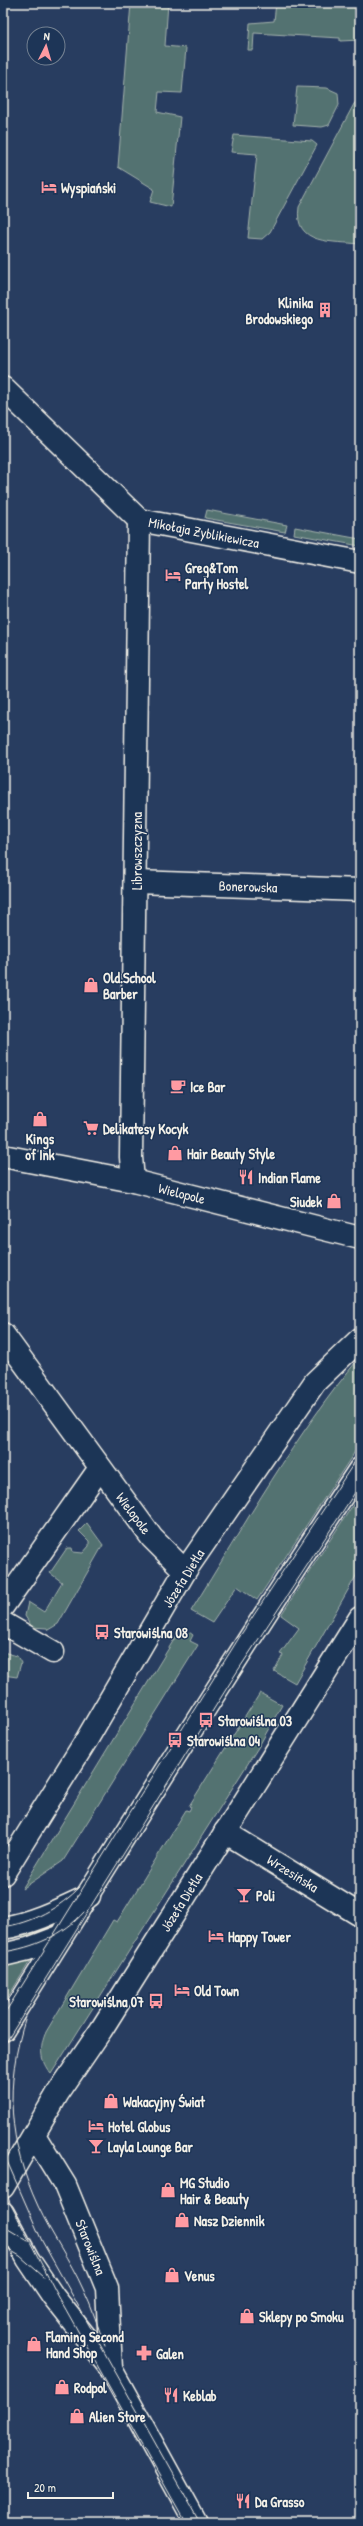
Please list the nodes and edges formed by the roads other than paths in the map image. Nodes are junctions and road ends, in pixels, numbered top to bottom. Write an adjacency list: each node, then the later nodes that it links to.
1 (3, 388): 2 (street, Mikołaja Zyblikiewicza)
2 (138, 520): 3 (street, Mikołaja Zyblikiewicza); 4 (street, Librowszczyzna)
3 (360, 562)
4 (136, 882): 5 (street, Bonerowska); 7 (street, Librowszczyzna)
5 (360, 890)
6 (3, 1156): 7 (street, Wielopole)
7 (133, 1181): 8 (street, Wielopole)
8 (360, 1238)
9 (3, 1334): 11 (street, Wielopole)
10 (360, 1339): 13 (street, Józefa Dietla)
11 (100, 1468): 13 (street, Wielopole); 14 (street)
12 (360, 1469): 20 (street)
13 (185, 1571): 19 (street, Józefa Dietla)
14 (3, 1606)
15 (360, 1618): 18 (street, Józefa Dietla)
16 (3, 1622): 17 (street)
17 (53, 1652)
18 (225, 1832): 21 (street, Wrzesińska); 26 (street, Józefa Dietla)
19 (3, 1874)
20 (89, 1896): 22 (street); 23 (street)
21 (360, 1915)
22 (3, 1928)
23 (62, 1936): 24 (street); 25 (street)
24 (3, 1955)
25 (3, 2030)
26 (34, 2135): 27 (street, Józefa Dietla); 29 (street, Starowiślna)
27 (3, 2187)
28 (3, 2213): 29 (street, Starowiślna)
29 (111, 2370): 30 (street, Starowiślna)
30 (196, 2523)

